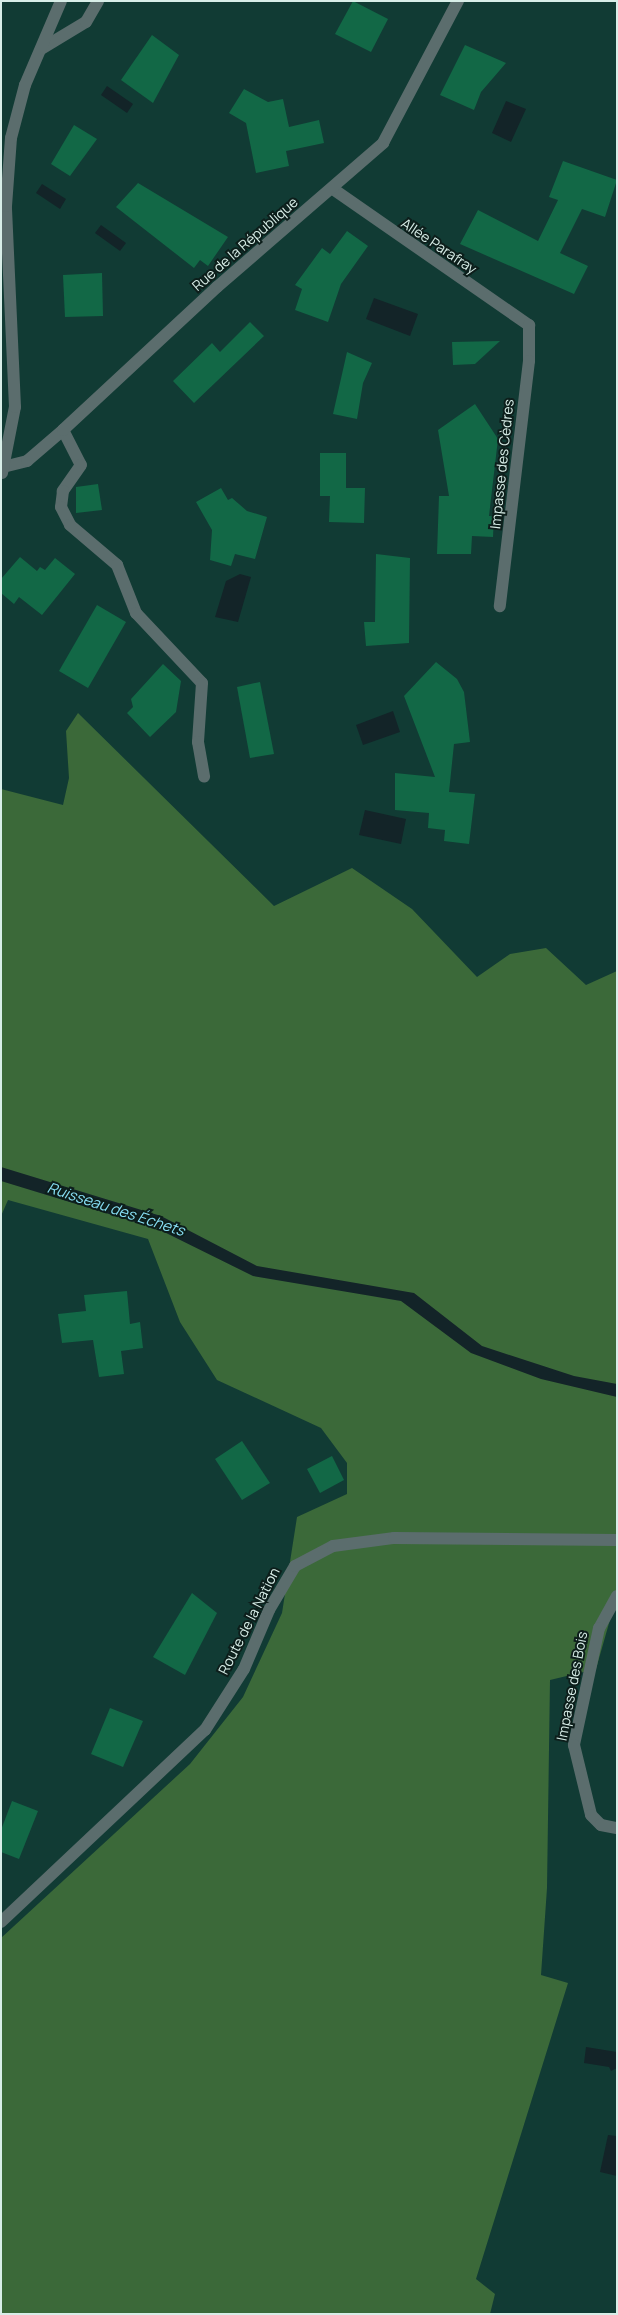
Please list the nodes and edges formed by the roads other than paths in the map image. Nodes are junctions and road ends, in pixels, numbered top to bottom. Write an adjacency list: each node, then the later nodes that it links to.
1 (61, 1): 4 (street)
2 (98, 1): 4 (street)
3 (458, 1): 5 (street, Rue de la République)
4 (41, 49): 8 (street)
5 (333, 189): 6 (street, Allée Parafray); 7 (street, Rue de la République)
6 (530, 325): 9 (street, Impasse des Cèdres)
7 (63, 430): 8 (street, Rue de la République); 10 (street)
8 (2, 471)
9 (500, 606)
10 (204, 776)
11 (617, 1540): 14 (street, Route de la Nation)
12 (617, 1596): 13 (street, Impasse des Bois)
13 (617, 1828)
14 (1, 1922)

